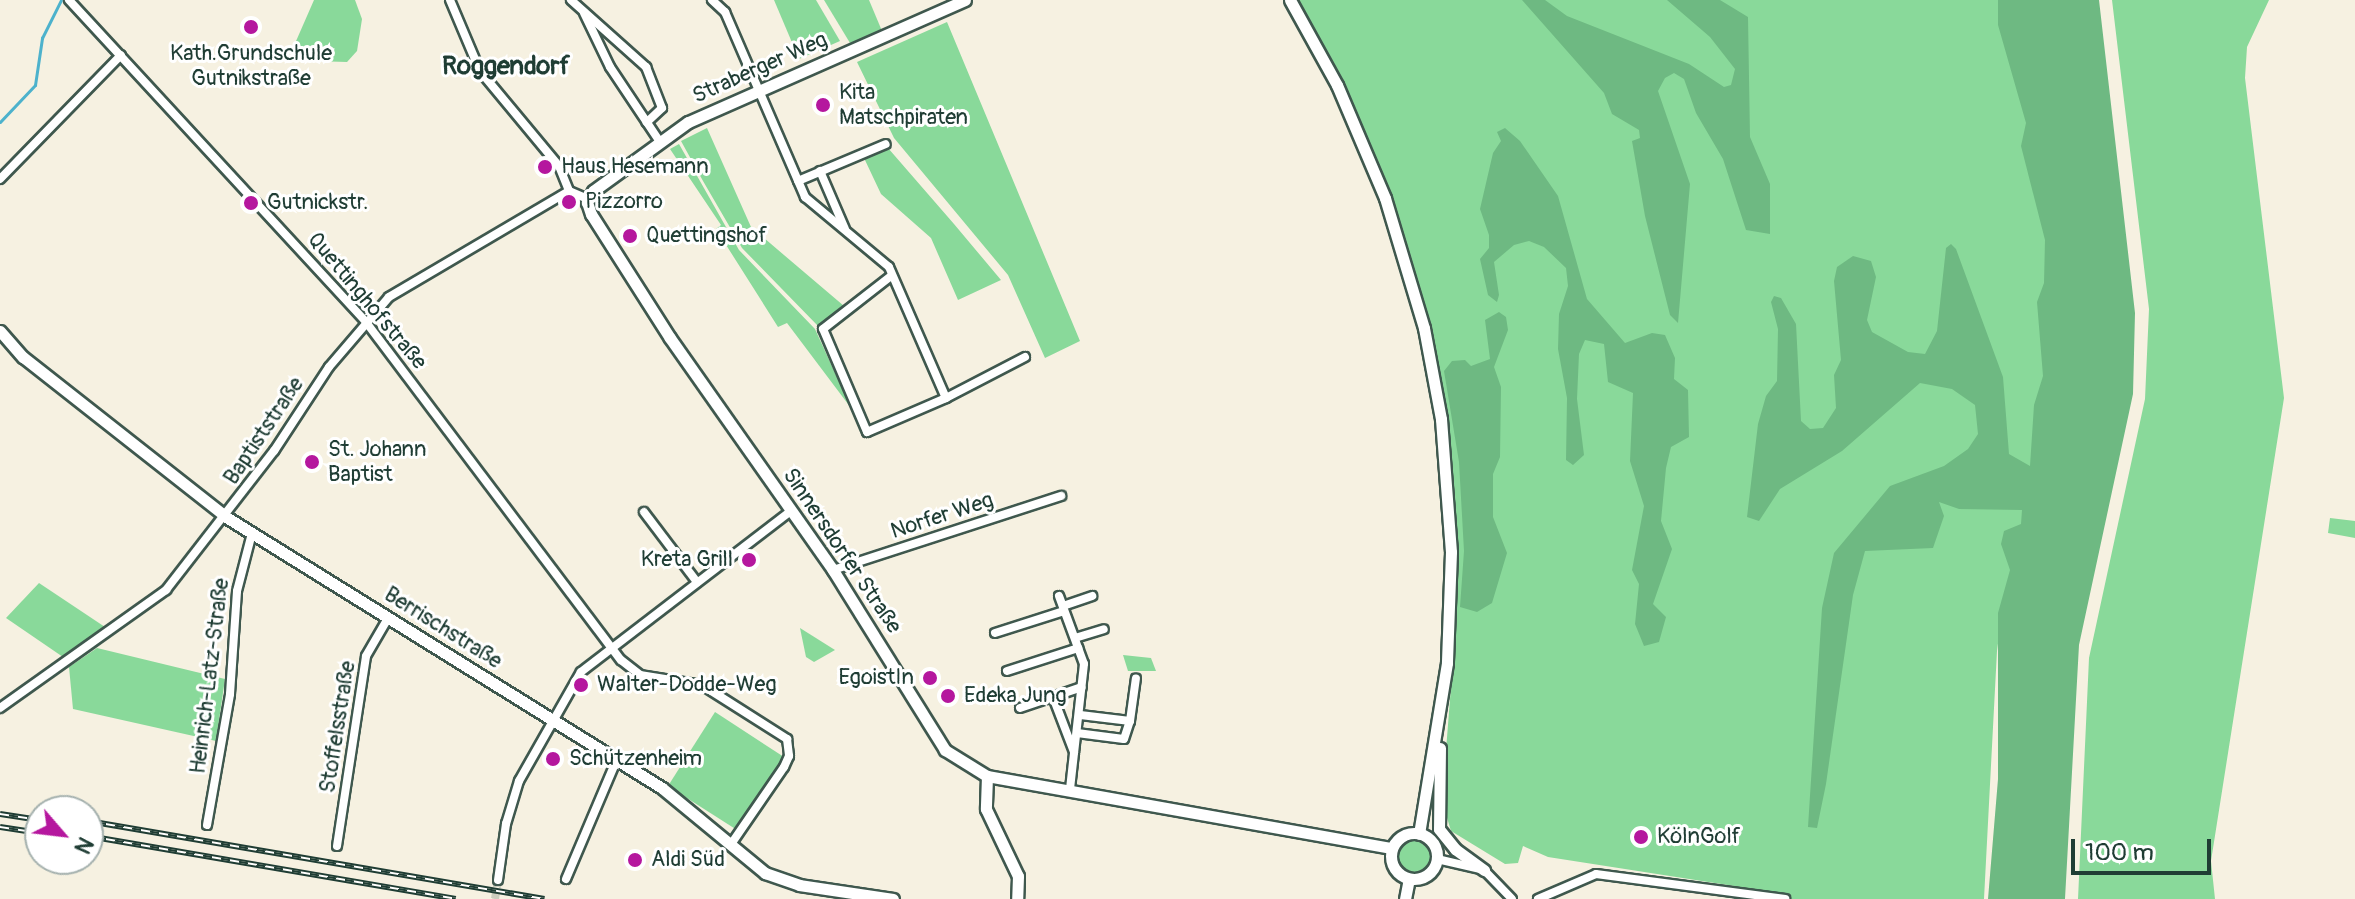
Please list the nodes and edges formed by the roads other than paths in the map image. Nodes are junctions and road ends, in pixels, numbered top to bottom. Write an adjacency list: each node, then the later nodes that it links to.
1 (69, 0): 8 (street, Quettinghofstraße)
2 (450, 0): 16 (street)
3 (571, 0): 7 (street)
4 (712, 0): 9 (street)
5 (965, 0): 9 (street, Straberger Weg)
6 (1290, 0): 50 (street)
7 (584, 12): 10 (street); 10 (street)
8 (121, 55): 14 (street); 20 (street, Quettinghofstraße)
9 (760, 91): 11 (street, Straberger Weg); 15 (street)
10 (647, 122): 11 (street)
11 (660, 142): 17 (street, Straberger Weg)
12 (886, 144): 13 (street)
13 (820, 171): 15 (street); 18 (street)
14 (0, 179)
15 (798, 181): 18 (street)
16 (569, 191): 17 (street); 20 (street, Baptiststraße)
17 (588, 199): 25 (street, Sinnersdorfer Straße)
18 (845, 229): 19 (street)
19 (891, 276): 23 (street); 23 (street)
20 (366, 322): 27 (street, Baptiststraße); 38 (street, Quettinghofstraße)
21 (0, 331): 27 (street, Berrischstraße)
22 (1025, 357): 23 (street)
23 (946, 398)
24 (1061, 496): 29 (street, Norfer Weg)
25 (792, 510): 29 (street, Sinnersdorfer Straße); 30 (street)
26 (644, 512): 30 (street)
27 (226, 517): 28 (street, Berrischstraße); 44 (street, Baptiststraße)
28 (252, 533): 34 (street, Berrischstraße); 55 (street, Heinrich-Latz-Straße)
29 (833, 570): 53 (street, Sinnersdorfer Straße)
30 (697, 582): 38 (street)
31 (1059, 596): 33 (street)
32 (1092, 596): 33 (street)
33 (1064, 608): 36 (street); 37 (street)
34 (388, 618): 47 (street, Berrischstraße); 58 (street, Stoffelsstraße)
35 (1104, 629): 37 (street)
36 (995, 633)
37 (1075, 638): 39 (street)
38 (610, 647): 47 (street); 57 (street, Quettinghofstraße)
39 (1078, 648): 40 (street); 42 (street)
40 (1007, 671)
41 (1136, 678): 48 (street)
42 (1082, 687): 43 (street); 46 (street)
43 (1053, 697): 45 (street); 51 (street)
44 (0, 708)
45 (1020, 708)
46 (1080, 715): 48 (street); 49 (street)
47 (552, 719): 52 (street, Berrischstraße); 64 (street)
48 (1130, 721): 49 (street)
49 (1077, 733): 51 (street)
50 (1438, 736): 56 (street); 61 (street)
51 (1074, 752): 54 (street)
52 (617, 759): 57 (street, Berrischstraße); 62 (street)
53 (987, 776): 54 (street, Sinnersdorfer Straße); 66 (street)
54 (1070, 789): 59 (street, Sinnersdorfer Straße)
55 (207, 825)
56 (1419, 834): 59 (street); 60 (street)
57 (731, 844): 65 (street, Berrischstraße)
58 (337, 846)
59 (1392, 848): 63 (street)
60 (1437, 859): 61 (street); 63 (street)
61 (1484, 870): 68 (street)
62 (566, 879)
63 (1409, 879): 67 (street)
64 (498, 880)
65 (893, 899)
66 (1017, 899)
67 (1405, 899)
68 (1512, 899)
69 (1538, 899): 70 (street)
70 (1785, 899)

